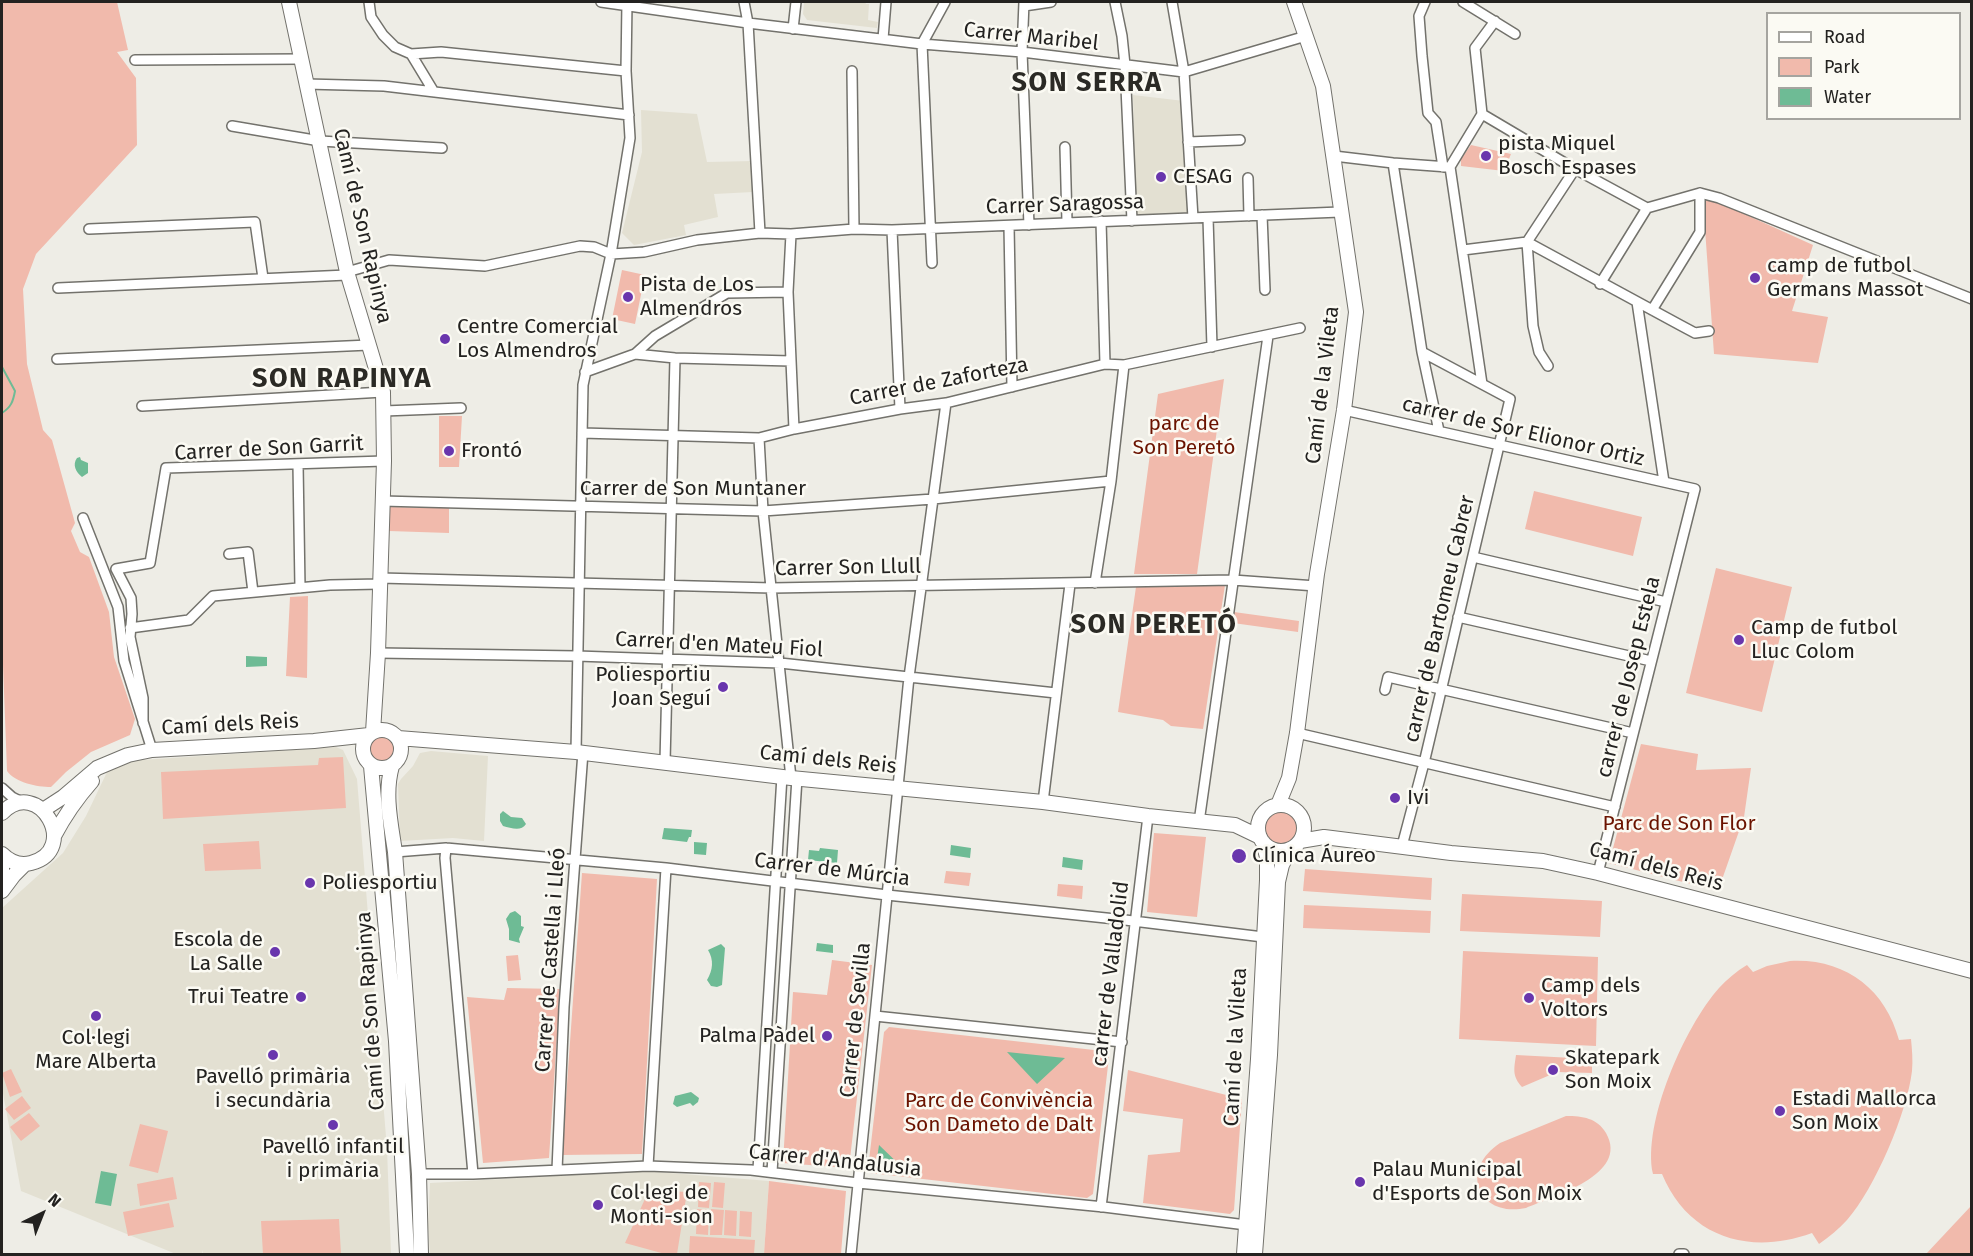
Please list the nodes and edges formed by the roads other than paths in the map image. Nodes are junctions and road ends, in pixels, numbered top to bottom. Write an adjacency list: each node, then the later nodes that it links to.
1 (289, 2): 25 (street, Camí de Son Rapinya)
2 (369, 2): 24 (street)
3 (602, 2): 14 (street, Carrer Maribel)
4 (744, 2): 17 (street)
5 (796, 2): 18 (street)
6 (886, 2): 21 (street)
7 (945, 2): 22 (street)
8 (1050, 2): 15 (street)
9 (1115, 2): 27 (street)
10 (1172, 2): 30 (street)
11 (1294, 2): 20 (street, Camí de la Vileta)
12 (1425, 2): 43 (street)
13 (1463, 2): 16 (street)
14 (627, 3): 17 (street, Carrer Maribel); 29 (street, Carrer de Castella i Lleó)
15 (1024, 4): 23 (street)
16 (1495, 21): 19 (street); 33 (street)
17 (748, 23): 18 (street, Carrer Maribel); 62 (street)
18 (793, 29): 21 (street, Carrer Maribel)
19 (1515, 34)
20 (1306, 36): 30 (street, Carrer Maribel); 41 (street, Camí de la Vileta)
21 (883, 39): 22 (street, Carrer Maribel)
22 (922, 44): 23 (street, Carrer Maribel); 59 (street)
23 (1022, 52): 27 (street, Carrer Maribel); 56 (street)
24 (411, 54): 29 (street); 32 (street)
25 (302, 59): 26 (street); 31 (street, Camí de Son Rapinya)
26 (135, 60)
27 (1125, 65): 30 (street, Carrer Maribel); 54 (street)
28 (852, 71): 58 (street)
29 (626, 72): 34 (street, Carrer de Castella i Lleó)
30 (1184, 72): 38 (street)
31 (306, 84): 32 (street); 37 (street, Camí de Son Rapinya)
32 (434, 92): 34 (street)
33 (1482, 114): 43 (street); 44 (street)
34 (629, 115): 66 (street, Carrer de Castella i Lleó)
35 (232, 126): 37 (street)
36 (1240, 140): 38 (street)
37 (320, 141): 40 (street); 68 (street, Camí de Son Rapinya)
38 (1188, 142): 52 (street)
39 (1065, 147): 55 (street)
40 (442, 148)
41 (1334, 156): 42 (street); 48 (street, Camí de la Vileta)
42 (1394, 163): 43 (street); 82 (street)
43 (1447, 167): 65 (street)
44 (1575, 169): 47 (street); 64 (street)
45 (1248, 178): 50 (street)
46 (1700, 193): 47 (street); 74 (street); 76 (street)
47 (1647, 208): 70 (street)
48 (1340, 212): 49 (street, Carrer Saragossa); 98 (street, Camí de la Vileta)
49 (1262, 215): 50 (street, Carrer Saragossa); 72 (street)
50 (1249, 216): 51 (street, Carrer Saragossa)
51 (1208, 218): 52 (street, Carrer Saragossa); 81 (street)
52 (1193, 219): 54 (street, Carrer Saragossa)
53 (1101, 220): 54 (street, Carrer Saragossa); 55 (street, Carrer Saragossa); 87 (street)
54 (1132, 221)
55 (1067, 222): 56 (street, Carrer Saragossa)
56 (1029, 225): 57 (street, Carrer Saragossa)
57 (1009, 226): 59 (street, Carrer Saragossa); 92 (street)
58 (854, 229): 61 (street, Carrer Saragossa); 63 (street, Carrer Saragossa)
59 (930, 229): 61 (street, Carrer Saragossa); 67 (street)
60 (89, 230): 69 (street)
61 (892, 230): 97 (street)
62 (760, 233): 63 (street); 66 (street)
63 (791, 234): 73 (street)
64 (1527, 242): 65 (street); 70 (street); 89 (street)
65 (1462, 250): 91 (street)
66 (610, 254): 68 (street); 90 (street, Carrer de Castella i Lleó)
67 (932, 263)
68 (347, 273): 69 (street); 80 (street, Camí de Son Rapinya)
69 (262, 278): 71 (street)
70 (1600, 284): 75 (street)
71 (58, 288)
72 (1265, 290)
73 (788, 292): 83 (street); 86 (street)
74 (1971, 299)
75 (1637, 302): 76 (street); 109 (street)
76 (1652, 310): 78 (street)
77 (1300, 328): 79 (street, Carrer de Zaforteza)
78 (1709, 332)
79 (1268, 336): 81 (street, Carrer de Zaforteza); 119 (street)
80 (369, 345): 85 (street); 93 (street, Camí de Son Rapinya)
81 (1212, 347): 88 (street, Carrer de Zaforteza)
82 (1422, 352): 91 (street); 101 (street)
83 (635, 354): 84 (street); 90 (street)
84 (675, 358): 86 (street); 103 (street)
85 (57, 359)
86 (791, 361): 100 (street)
87 (1105, 364): 88 (street, Carrer de Zaforteza); 92 (street, Carrer de Zaforteza)
88 (1124, 365): 108 (street)
89 (1548, 366)
90 (585, 372): 102 (street, Carrer de Castella i Lleó)
91 (1482, 384): 105 (street, carrer de Bartomeu Cabrer)
92 (1012, 387): 94 (street, Carrer de Zaforteza)
93 (382, 392): 95 (street); 99 (street, Camí de Son Rapinya)
94 (946, 403): 97 (street, Carrer de Zaforteza); 111 (street, Carrer de Sevilla)
95 (142, 406)
96 (460, 408): 99 (street)
97 (900, 409): 100 (street, Carrer de Zaforteza)
98 (1344, 410): 101 (street, carrer de Sor Elionor Ortiz); 126 (street, Camí de la Vileta)
99 (384, 411): 106 (street, Camí de Son Rapinya)
100 (794, 429): 104 (street, Carrer de Zaforteza)
101 (1439, 432): 105 (street, carrer de Sor Elionor Ortiz)
102 (582, 433): 103 (street, Carrer de Zaforteza); 113 (street, Carrer de Castella i Lleó)
103 (672, 434): 104 (street, Carrer de Zaforteza); 114 (street)
104 (759, 438): 115 (street)
105 (1500, 446): 109 (street, carrer de Sor Elionor Ortiz); 118 (street, carrer de Bartomeu Cabrer)
106 (384, 461): 107 (street, Carrer de Son Garrit); 112 (street, Camí de Son Rapinya)
107 (298, 464): 127 (street); 132 (street, Carrer de Son Garrit)
108 (1111, 481): 111 (street, Carrer de Son Muntaner); 122 (street)
109 (1664, 482): 110 (street, carrer de Sor Elionor Ortiz)
110 (1695, 489): 130 (street, carrer de Josep Estela)
111 (933, 500): 115 (street, Carrer de Son Muntaner); 125 (street, Carrer de Sevilla)
112 (382, 501): 113 (street, Carrer de Son Muntaner); 120 (street, Camí de Son Rapinya)
113 (579, 507): 114 (street, Carrer de Son Muntaner); 121 (street, Carrer de Castella i Lleó)
114 (669, 510): 115 (street, Carrer de Son Muntaner); 123 (street)
115 (763, 512): 128 (street)
116 (83, 518): 143 (street)
117 (230, 554): 129 (street)
118 (1473, 557): 130 (street); 131 (street, carrer de Bartomeu Cabrer)
119 (1233, 580): 122 (street, Carrer Son Llull); 126 (street, Carrer Son Llull); 171 (street)
120 (380, 581): 121 (street, Carrer Son Llull); 127 (street, Carrer Son Llull); 133 (street, Camí de Son Rapinya)
121 (579, 581): 123 (street, Carrer Son Llull); 134 (street, Carrer de Castella i Lleó)
122 (1095, 583): 124 (street, Carrer Son Llull)
123 (669, 584): 128 (street, Carrer Son Llull); 135 (street)
124 (1070, 584): 125 (street, Carrer Son Llull); 141 (street)
125 (921, 585): 128 (street, Carrer Son Llull); 138 (street, Carrer de Sevilla)
126 (1316, 586): 144 (street, Camí de la Vileta)
127 (300, 588): 129 (street, Carrer Son Llull)
128 (772, 588): 137 (street)
129 (253, 592): 132 (street, Carrer Son Llull)
130 (1666, 602): 136 (street, carrer de Josep Estela)
131 (1458, 617): 136 (street); 139 (street, carrer de Bartomeu Cabrer)
132 (130, 628): 143 (street)
133 (378, 652): 134 (street, Carrer d'en Mateu Fiol); 142 (street, Camí de Son Rapinya)
134 (577, 656): 135 (street, Carrer d'en Mateu Fiol); 152 (street, Carrer de Castella i Lleó)
135 (667, 658): 137 (street, Carrer d'en Mateu Fiol); 155 (street)
136 (1651, 661): 146 (street, carrer de Josep Estela)
137 (780, 663): 138 (street, Carrer d'en Mateu Fiol); 159 (street)
138 (909, 677): 141 (street, Carrer d'en Mateu Fiol); 162 (street, Carrer de Sevilla)
139 (1442, 688): 140 (street); 146 (street); 156 (street, carrer de Bartomeu Cabrer)
140 (1384, 690)
141 (1056, 693): 163 (street)
142 (375, 713): 145 (street, Camí de Son Rapinya); 147 (street)
143 (143, 723): 150 (street)
144 (1297, 733): 156 (street); 160 (street, Camí de la Vileta)
145 (371, 734): 147 (street); 148 (street, Camí dels Reis); 151 (street)
146 (1633, 734): 165 (street, carrer de Josep Estela)
147 (393, 735): 149 (street, Camí dels Reis); 153 (street)
148 (350, 738): 150 (street, Camí dels Reis); 151 (street)
149 (417, 741): 152 (street, Camí dels Reis); 153 (street)
150 (152, 750): 154 (street, Camí dels Reis)
151 (363, 752): 157 (street)
152 (580, 752): 155 (street, Camí dels Reis); 181 (street, Carrer de Castella i Lleó)
153 (401, 753): 158 (street)
154 (113, 760): 167 (street, Camí dels Reis); 174 (street)
155 (665, 762): 159 (street, Camí dels Reis)
156 (1424, 763): 165 (street); 177 (street, carrer de Bartomeu Cabrer)
157 (371, 766): 158 (street); 205 (street, Camí de Son Rapinya)
158 (392, 766): 179 (street, Camí de Son Rapinya)
159 (790, 777): 162 (street, Camí dels Reis); 187 (street); 188 (street)
160 (1289, 778): 166 (street, Camí de la Vileta); 170 (street, Camí de la Vileta)
161 (2, 788): 164 (street)
162 (897, 788): 163 (street, Camí dels Reis); 190 (street, Carrer de Sevilla)
163 (1043, 802): 169 (street, Camí dels Reis)
164 (24, 803): 167 (street); 168 (street)
165 (1615, 807): 185 (street, carrer de Josep Estela)
166 (1272, 808): 170 (street); 172 (street, Camí dels Reis); 175 (street)
167 (43, 810): 174 (street)
168 (2, 813)
169 (1148, 816): 171 (street, Camí dels Reis); 191 (street, carrer de Valladolid)
170 (1300, 817): 173 (street); 176 (street)
171 (1199, 822): 172 (street, Camí dels Reis)
172 (1235, 825): 175 (street, Camí dels Reis)
173 (1324, 837): 176 (street, Camí dels Reis); 177 (street, Camí dels Reis)
174 (54, 838): 182 (street)
175 (1262, 839): 176 (street); 192 (street, Camí de la Vileta)
176 (1295, 845): 209 (street, Camí de la Vileta)
177 (1402, 846): 185 (street, Camí dels Reis)
178 (446, 848): 179 (street, Carrer de Múrcia); 181 (street, Carrer de Múrcia); 201 (street)
179 (394, 852): 200 (street, Camí de Son Rapinya)
180 (2, 854): 182 (street)
181 (575, 860): 184 (street, Carrer de Múrcia); 197 (street, Carrer de Castella i Lleó)
182 (25, 864): 189 (street)
183 (2, 866): 186 (street)
184 (666, 868): 187 (street, Carrer de Múrcia); 196 (street)
185 (1598, 873): 193 (street, Camí dels Reis)
186 (2, 875)
187 (775, 881): 188 (street, Carrer de Múrcia); 198 (street)
188 (791, 883): 190 (street, Carrer de Múrcia); 199 (street)
189 (2, 891)
190 (887, 895): 191 (street, Carrer de Múrcia); 194 (street, Carrer de Sevilla)
191 (1135, 921): 192 (street, Carrer de Múrcia); 195 (street, carrer de Valladolid)
192 (1263, 937): 204 (street, Camí de la Vileta)
193 (1971, 971)
194 (875, 1016): 195 (street); 202 (street, Carrer de Sevilla)
195 (1122, 1042): 203 (street, carrer de Valladolid)
196 (648, 1166): 197 (street, Carrer d'Andalusia); 198 (street, Carrer d'Andalusia)
197 (557, 1170): 201 (street, Carrer d'Andalusia)
198 (758, 1170): 199 (street, Carrer d'Andalusia)
199 (772, 1172): 202 (street, Carrer d'Andalusia)
200 (419, 1174): 201 (street, Carrer d'Andalusia); 206 (street, Camí de Son Rapinya)
201 (473, 1174)
202 (858, 1183): 203 (street, Carrer d'Andalusia); 207 (street, Carrer de Sevilla)
203 (1101, 1207): 204 (street, Carrer d'Andalusia)
204 (1246, 1225): 208 (street, Camí de la Vileta)
205 (407, 1254)
206 (421, 1254)
207 (851, 1254)
208 (1244, 1254)
209 (1255, 1254)

